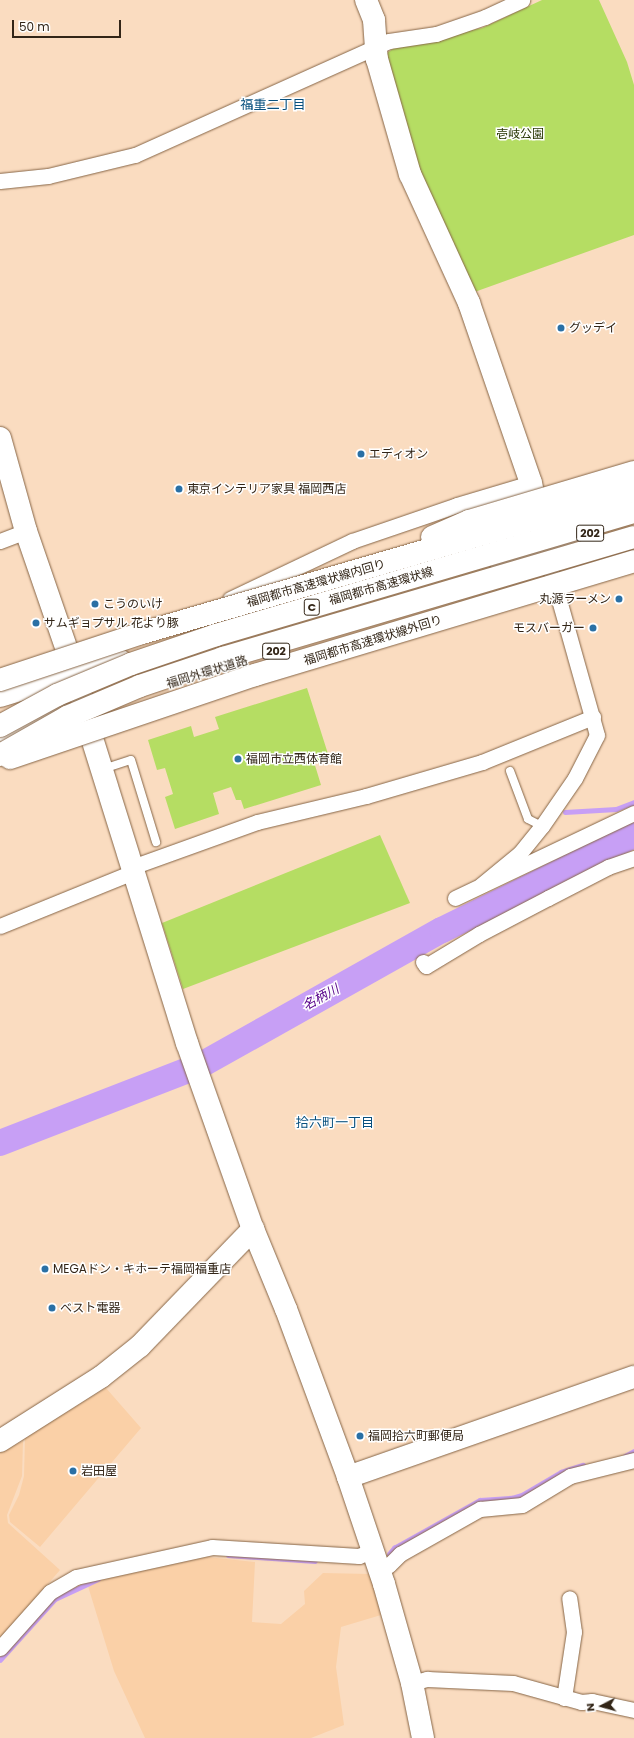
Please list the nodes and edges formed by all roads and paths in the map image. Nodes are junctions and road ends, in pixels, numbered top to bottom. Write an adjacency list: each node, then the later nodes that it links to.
1 (366, 0): 3 (main road)
2 (522, 0): 3 (street)
3 (374, 48): 4 (street); 7 (main road)
4 (0, 180)
5 (0, 438): 12 (main road)
6 (634, 472): 17 (main road, 202, bridge)
7 (531, 483): 15 (main road); 18 (street)
8 (634, 490): 20 (main road, 福岡都市高速環状線内回り / C, bridge)
9 (634, 512): 24 (main road, 福岡都市高速環状線 / C, bridge)
10 (634, 516): 15 (main road, 福岡外環状道路 / 202)
11 (634, 529): 15 (main road, 福岡外環状道路 / 202)
12 (26, 531): 14 (street); 19 (main road)
13 (634, 537): 26 (main road, bridge)
14 (0, 541)
15 (545, 550): 17 (main road, 福岡外環状道路 / 202); 22 (main road, 福岡外環状道路 / 202); 23 (street)
16 (634, 561): 27 (main road, 福岡都市高速環状線外回り, bridge)
17 (335, 596): 18 (main road, 福岡外環状道路 / 202)
18 (178, 643): 19 (main road, 福岡外環状道路 / 202)
19 (75, 674): 21 (main road, 福岡外環状道路 / 202); 22 (main road)
20 (0, 680)
21 (0, 696)
22 (84, 710): 25 (main road, 福岡外環状道路 / 202); 28 (main road)
23 (593, 717): 31 (street); 34 (street)
24 (0, 726)
25 (0, 731)
26 (0, 755)
27 (0, 762)
28 (102, 769): 32 (lane); 34 (main road)
29 (510, 771): 31 (lane)
30 (634, 813): 35 (street)
31 (542, 826): 35 (street)
32 (156, 842)
33 (634, 858): 38 (street)
34 (132, 869): 37 (street); 39 (main road)
35 (481, 886): 36 (street)
36 (455, 898)
37 (0, 926)
38 (423, 962)
39 (253, 1229): 41 (main road); 43 (main road)
40 (634, 1377): 43 (main road)
41 (0, 1441)
42 (634, 1460): 44 (street)
43 (348, 1477): 44 (main road)
44 (375, 1561): 46 (street); 47 (main road)
45 (569, 1598): 48 (street)
46 (0, 1648)
47 (412, 1683): 48 (street); 50 (main road)
48 (564, 1698): 49 (street)
49 (634, 1710)
50 (423, 1738)

